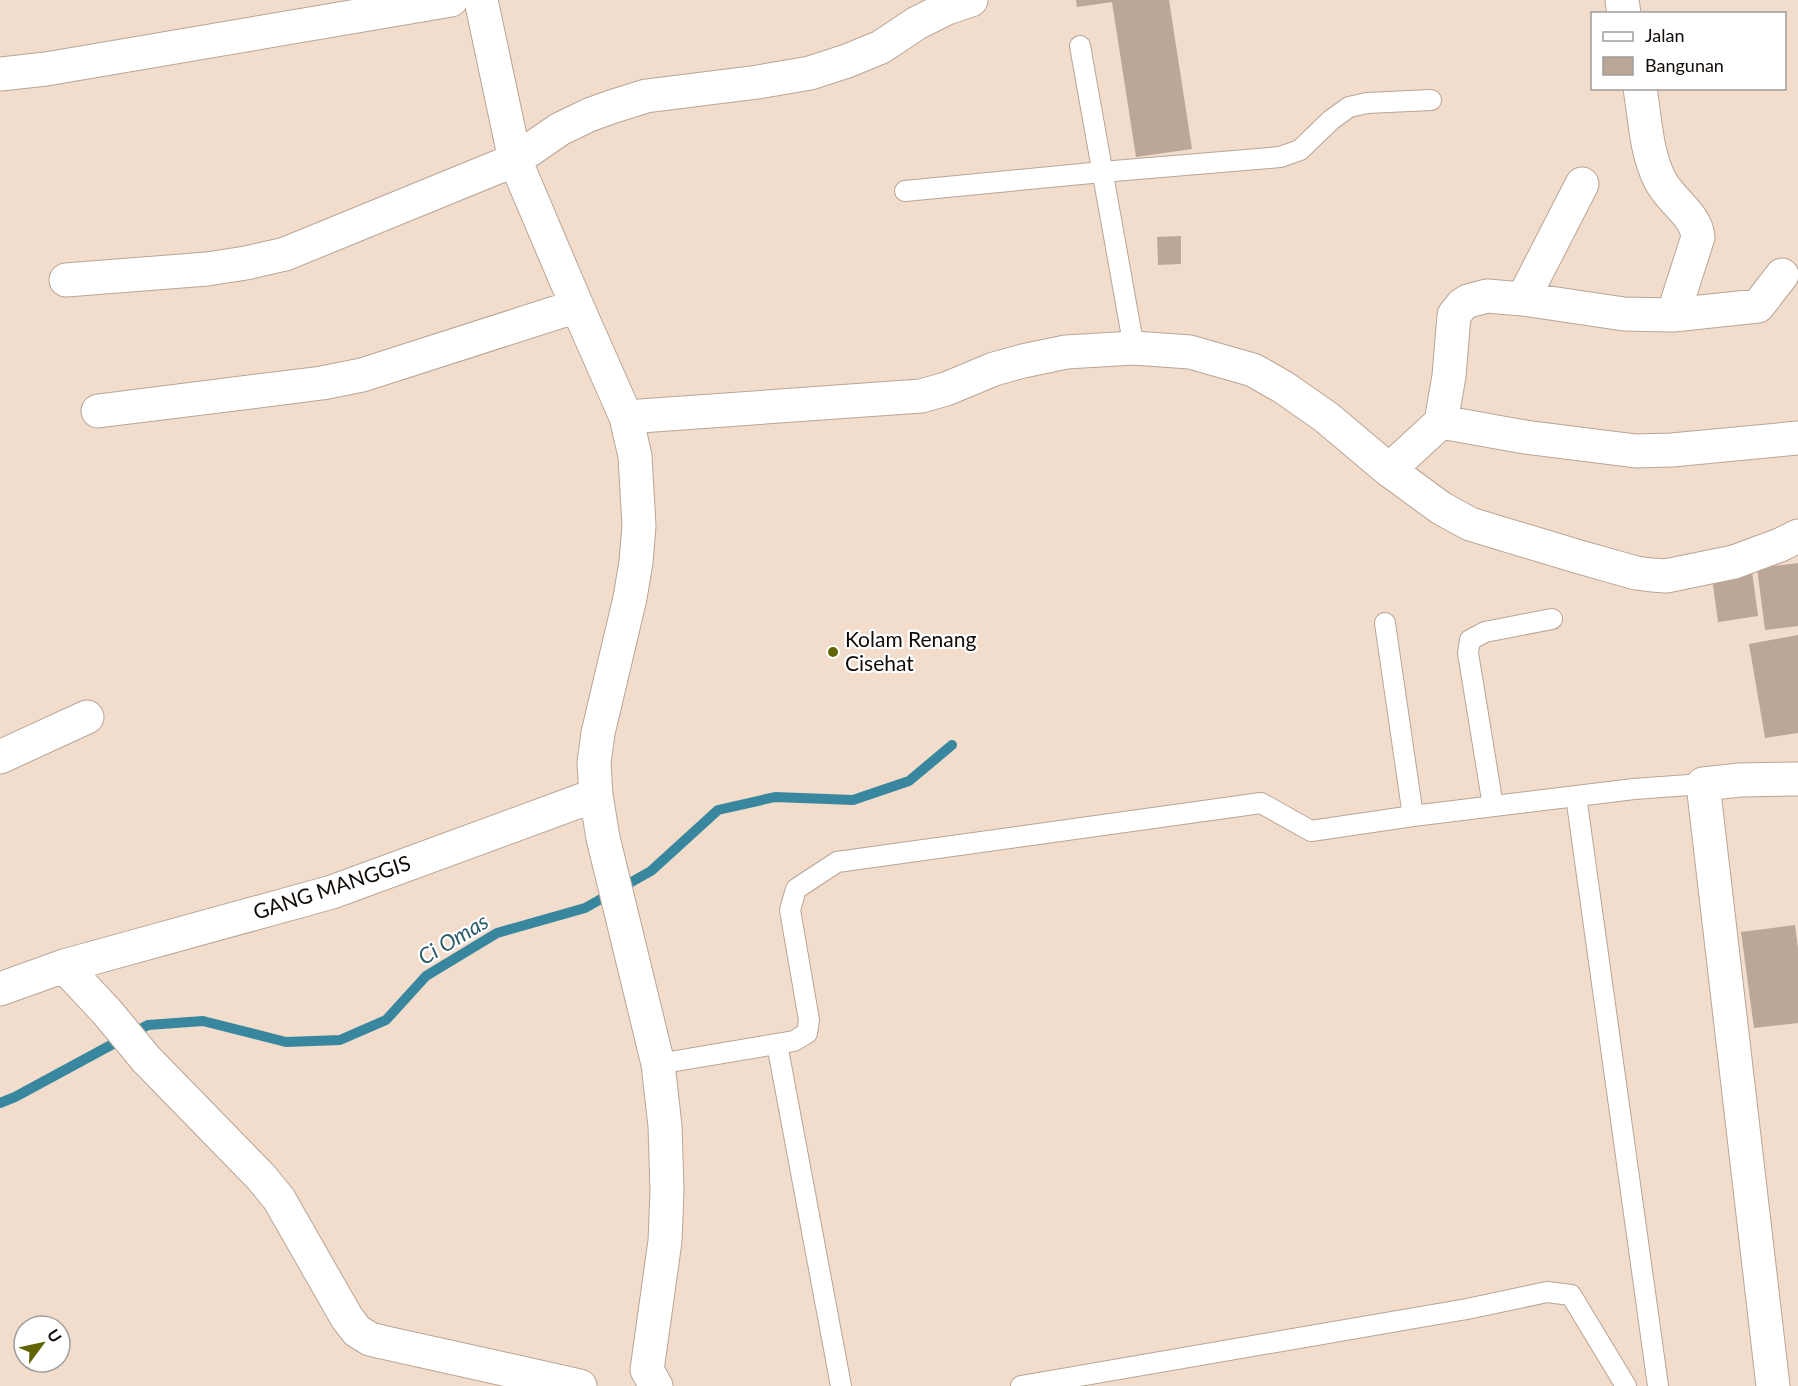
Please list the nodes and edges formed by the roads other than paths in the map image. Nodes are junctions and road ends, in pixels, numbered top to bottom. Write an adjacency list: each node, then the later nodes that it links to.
1 (451, 0): 5 (street)
2 (481, 0): 8 (street)
3 (971, 0): 8 (street)
4 (1080, 46): 9 (lane)
5 (0, 74)
6 (1640, 90): 16 (street)
7 (1431, 100): 9 (lane)
8 (515, 160): 12 (street); 15 (street)
9 (1102, 172): 11 (lane); 17 (lane)
10 (1582, 184): 14 (street)
11 (905, 191)
12 (66, 280)
13 (1790, 287): 16 (street)
14 (1523, 298): 16 (street); 20 (street)
15 (577, 306): 18 (street); 19 (street)
16 (1673, 315)
17 (1134, 348): 19 (street); 22 (street)
18 (98, 411)
19 (626, 417): 30 (street)
20 (1441, 422): 21 (street); 22 (street)
21 (1798, 438)
22 (1389, 470): 23 (street)
23 (1798, 536)
24 (1552, 619): 32 (lane)
25 (1384, 623): 33 (lane)
26 (87, 717): 27 (street)
27 (0, 757)
28 (1798, 779): 29 (street)
29 (1703, 784): 31 (lane); 44 (street)
30 (596, 795): 34 (street, GANG MANGGIS); 37 (street)
31 (1576, 796): 32 (lane); 43 (lane)
32 (1493, 806): 33 (lane)
33 (1413, 816): 36 (lane)
34 (64, 966): 35 (street, GANG MANGGIS); 39 (street)
35 (0, 988)
36 (777, 1044): 37 (lane); 40 (lane)
37 (658, 1064): 38 (street)
38 (651, 1378)
39 (580, 1386)
40 (841, 1386)
41 (1021, 1386): 42 (lane)
42 (1626, 1386)
43 (1658, 1386)
44 (1773, 1386)

